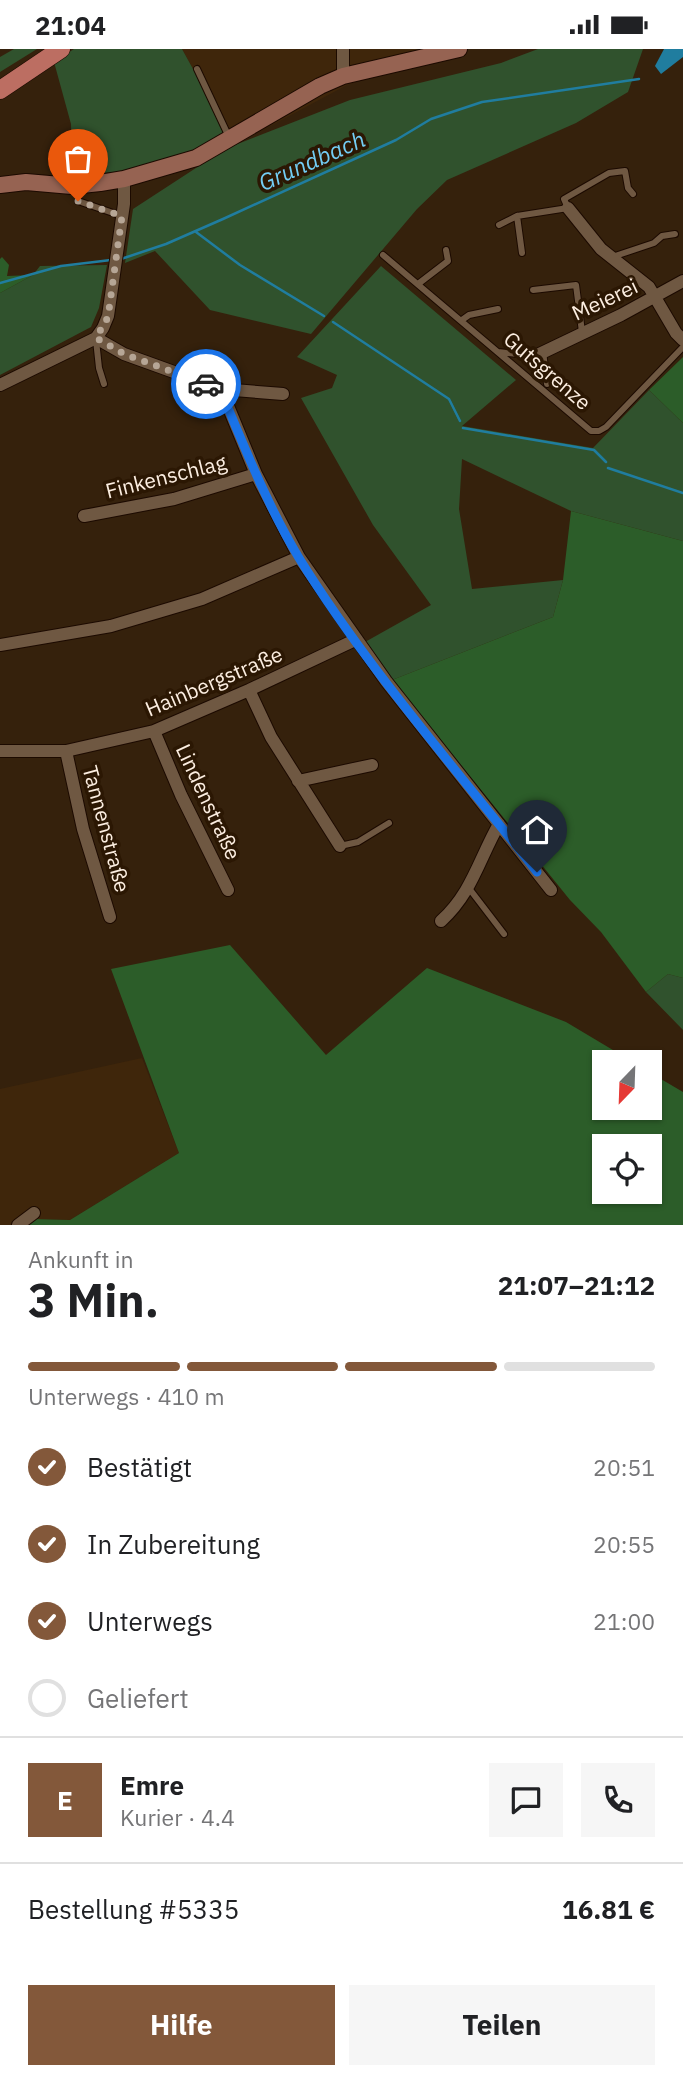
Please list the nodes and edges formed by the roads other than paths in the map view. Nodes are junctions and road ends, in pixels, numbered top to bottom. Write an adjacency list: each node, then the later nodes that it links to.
1 (61, 49): 6 (main road)
2 (342, 49): 5 (street)
3 (459, 49): 5 (street)
4 (197, 69): 7 (lane)
5 (343, 76): 7 (street)
6 (0, 90)
7 (230, 139): 8 (street)
8 (124, 179): 9 (street); 13 (street)
9 (0, 185)
10 (634, 194): 12 (lane)
11 (78, 201): 13 (lane)
12 (568, 208): 14 (lane); 20 (street)
13 (122, 216): 28 (street)
14 (517, 216): 15 (lane); 18 (lane)
15 (499, 225)
16 (675, 234): 20 (lane)
17 (446, 250): 22 (lane)
18 (522, 253)
19 (383, 255): 22 (lane, Gutsgrenze)
20 (610, 258): 24 (street)
21 (683, 281): 24 (street, Meierei)
22 (418, 284): 26 (lane, Gutsgrenze)
23 (533, 291): 27 (lane)
24 (657, 296): 27 (street, Meierei); 29 (street)
25 (498, 309): 26 (lane)
26 (463, 320): 32 (lane, Gutsgrenze)
27 (583, 332): 31 (street, Meierei)
28 (96, 338): 34 (lane); 36 (street); 37 (street)
29 (683, 340)
30 (683, 347): 32 (lane, Gutsgrenze)
31 (543, 351): 32 (lane, Meierei); 33 (street, Meierei); 35 (lane)
32 (498, 352)
33 (531, 358)
34 (104, 384)
35 (547, 384)
36 (0, 385)
37 (220, 389): 38 (street); 39 (street)
38 (283, 394)
39 (256, 474): 40 (street, Finkenschlag); 41 (street)
40 (84, 516)
41 (299, 557): 42 (street); 43 (street)
42 (355, 639): 44 (street, Hainbergstraße); 51 (street)
43 (0, 645)
44 (249, 690): 45 (street, Hainbergstraße); 49 (street)
45 (155, 731): 47 (street, Hainbergstraße); 54 (street, Lindenstraße)
46 (0, 751): 47 (street, Hainbergstraße)
47 (66, 751): 56 (street, Tannenstraße)
48 (372, 765): 49 (street)
49 (298, 781): 52 (street)
50 (389, 823): 52 (lane)
51 (499, 824): 53 (street); 55 (street)
52 (340, 846)
53 (468, 887): 57 (street); 58 (lane)
54 (228, 890)
55 (551, 890)
56 (110, 917)
57 (441, 921)
58 (505, 934)
59 (34, 1213): 60 (street)
60 (18, 1225)

